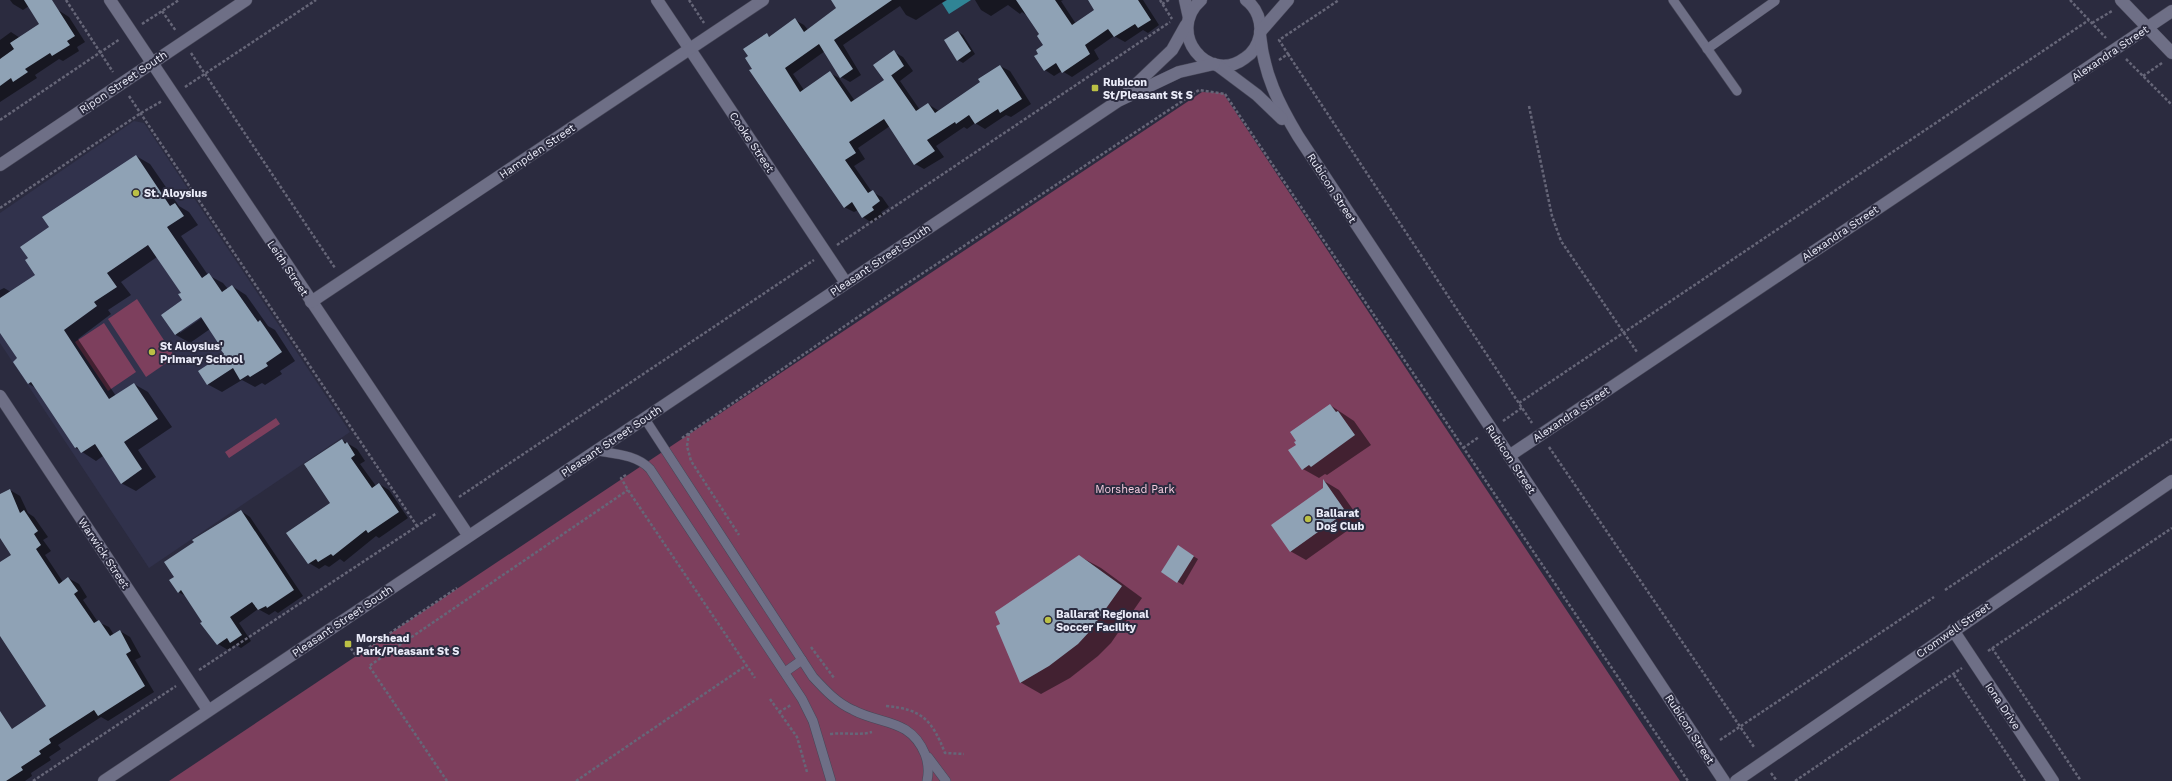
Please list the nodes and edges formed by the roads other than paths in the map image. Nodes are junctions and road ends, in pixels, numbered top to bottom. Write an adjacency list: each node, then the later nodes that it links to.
1 (110, 0): 19 (street, Leith Street)
2 (246, 0): 19 (street, Ripon Street South)
3 (657, 0): 16 (street, Cooke Street)
4 (763, 0): 16 (street, Hampden Street)
5 (1185, 0): 13 (street)
6 (1201, 0): 13 (street, Pleasant Street South)
7 (1246, 0): 15 (street, Rubicon Street)
8 (1288, 0): 15 (street, Pleasant Street South)
9 (1673, 0): 17 (lane)
10 (2122, 0): 14 (street)
11 (1775, 1): 17 (lane)
12 (2172, 11): 14 (street, Alexandra Street)
13 (1188, 20): 20 (street, Rubicon Street); 22 (street, Pleasant Street South)
14 (2147, 27): 18 (street); 30 (street, Alexandra Street)
15 (1260, 34): 20 (street, Pleasant Street South); 23 (street, Rubicon Street)
16 (690, 48): 25 (street, Cooke Street); 26 (street, Hampden Street)
17 (1708, 49): 21 (lane)
18 (2168, 57)
19 (152, 63): 24 (street, Ripon Street South); 26 (street, Leith Street)
20 (1216, 64): 22 (street, Pleasant Street South); 23 (street, Rubicon Street)
21 (1736, 91)
22 (1118, 101): 25 (street, Pleasant Street South)
23 (1298, 136): 30 (street, Rubicon Street)
24 (0, 165)
25 (846, 283): 28 (street, Pleasant Street South)
26 (311, 302): 32 (street, Leith Street)
27 (0, 396): 36 (street, Warwick Street)
28 (645, 419): 29 (street, Pleasant Street South); 34 (lane)
29 (598, 451): 32 (street, Pleasant Street South); 35 (lane)
30 (1509, 456): 42 (street, Rubicon Street)
31 (2172, 481): 33 (street, Cromwell Street)
32 (468, 535): 36 (street, Pleasant Street South)
33 (1953, 630): 43 (street, Cromwell Street); 44 (street, Iona Drive)
34 (802, 660): 35 (lane); 37 (lane)
35 (785, 672): 39 (lane)
36 (208, 710): 38 (street, Pleasant Street South)
37 (923, 749): 40 (lane); 41 (lane)
38 (104, 781)
39 (831, 781)
40 (927, 781)
41 (946, 781)
42 (1724, 781)
43 (1736, 781)
44 (2053, 781)

